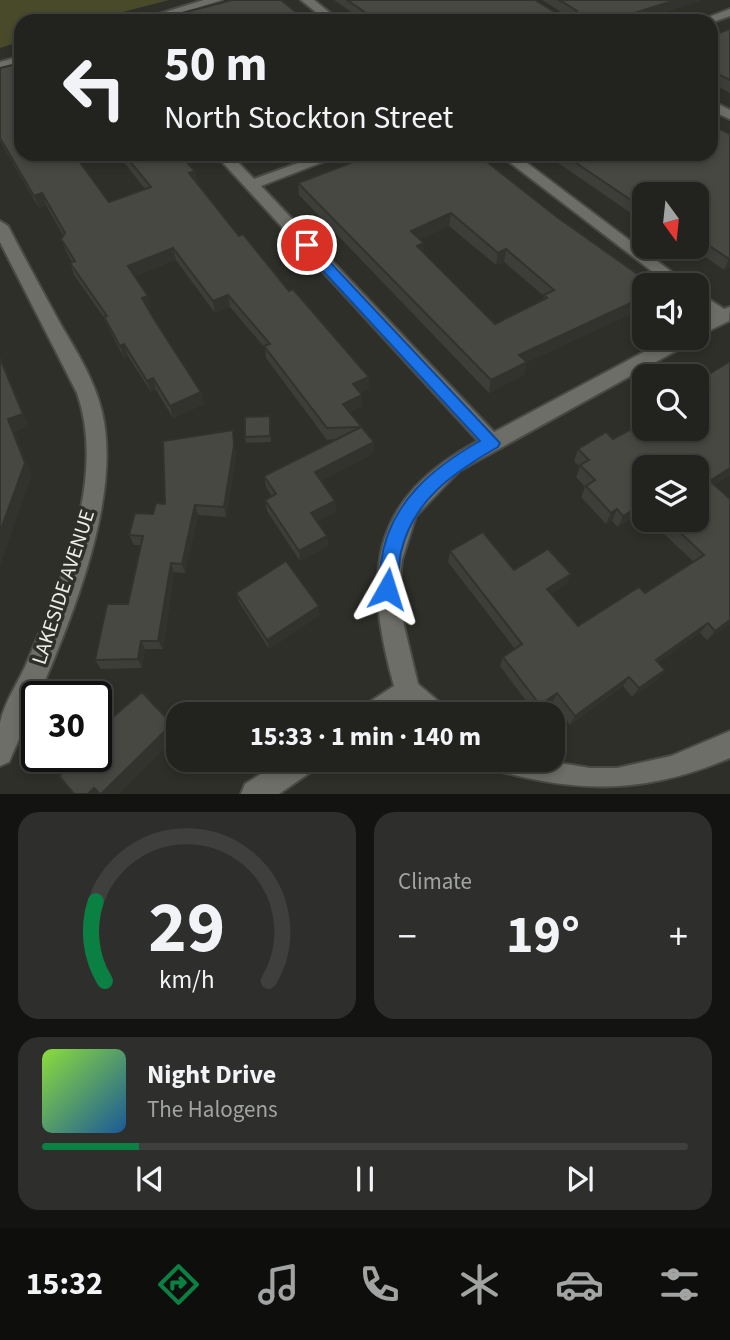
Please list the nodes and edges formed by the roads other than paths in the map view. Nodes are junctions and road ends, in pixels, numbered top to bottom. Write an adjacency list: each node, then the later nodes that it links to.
1 (216, 0): 3 (street)
2 (307, 0): 4 (street)
3 (167, 14)
4 (325, 14)
5 (229, 161): 8 (street)
6 (317, 161): 8 (street)
7 (515, 161): 10 (street)
8 (251, 185): 15 (street)
9 (0, 226): 20 (street, LAKESIDE AVENUE)
10 (665, 273)
11 (709, 305): 12 (street)
12 (726, 315): 13 (street)
13 (709, 324)
14 (662, 350): 15 (street)
15 (492, 443): 16 (street)
16 (408, 692): 17 (street); 18 (street)
17 (393, 702)
18 (420, 702)
19 (730, 744): 22 (street)
20 (0, 753)
21 (288, 772): 23 (street)
22 (530, 772)
23 (255, 794)

